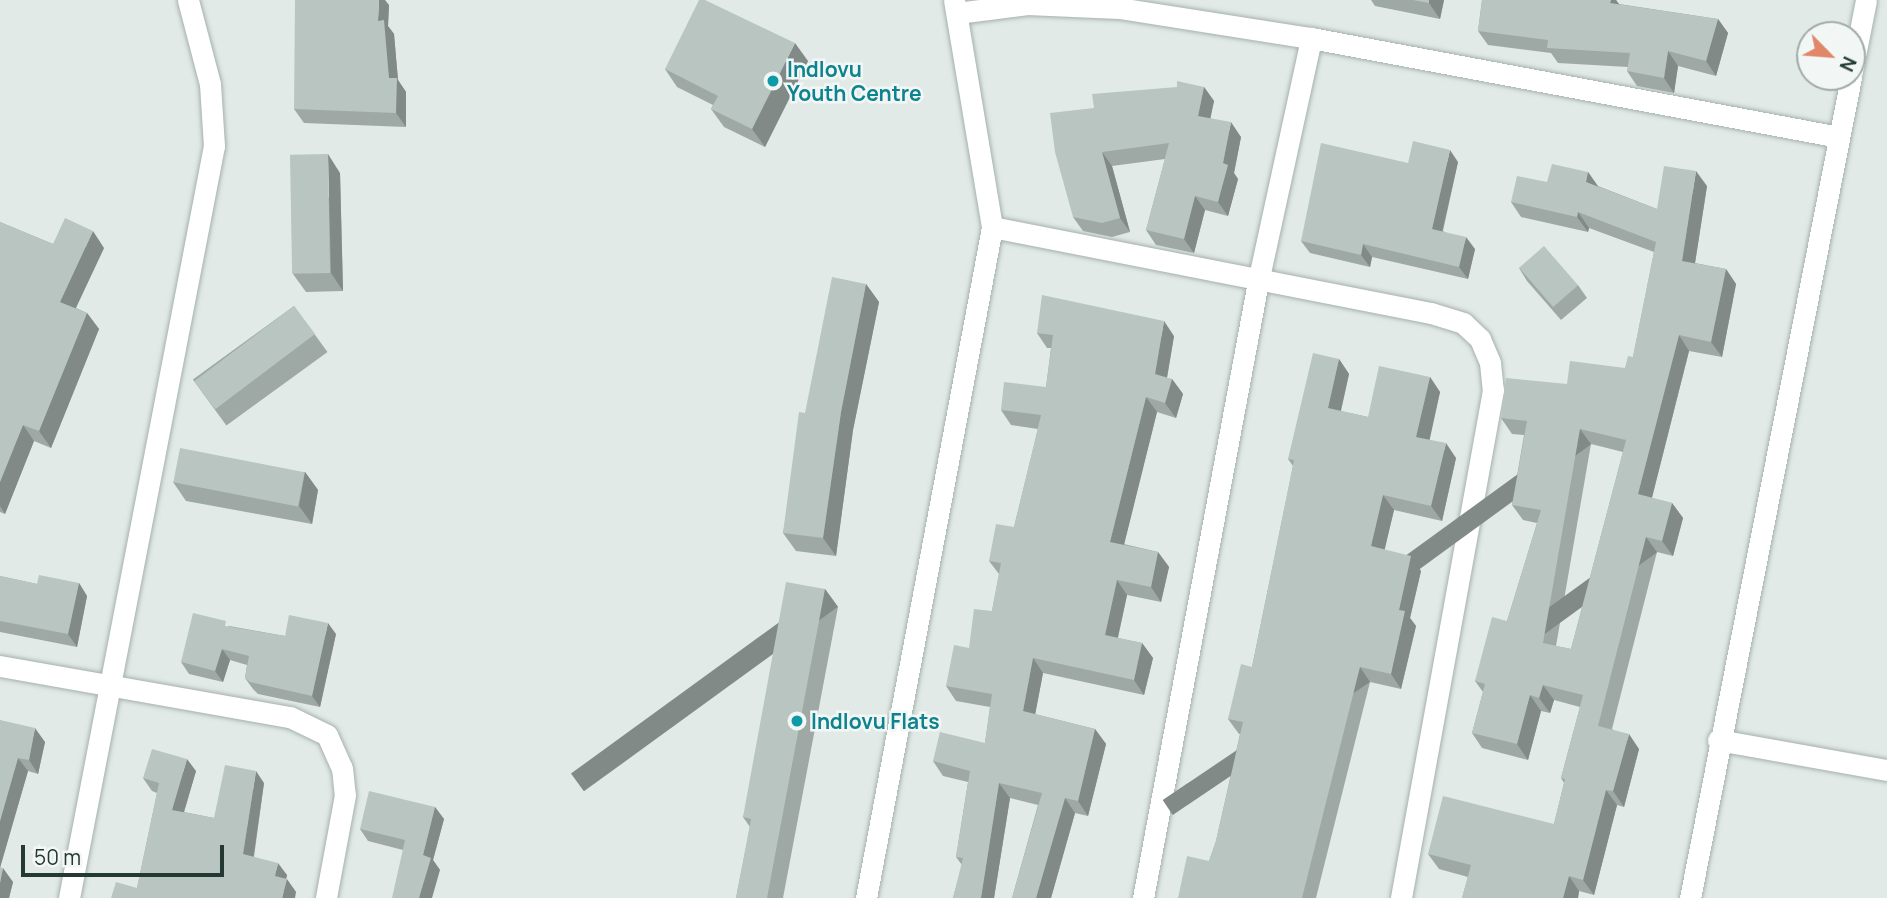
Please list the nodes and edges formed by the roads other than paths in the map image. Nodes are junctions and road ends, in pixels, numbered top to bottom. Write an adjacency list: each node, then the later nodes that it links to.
1 (188, 0): 11 (street)
2 (1866, 0): 4 (street)
3 (956, 7): 5 (street); 8 (street)
4 (1862, 21)
5 (1311, 38): 7 (street); 9 (street)
6 (1848, 91): 7 (street)
7 (1839, 137): 12 (street)
8 (992, 227): 9 (street); 16 (street)
9 (1258, 282): 17 (street); 18 (street)
10 (0, 666): 11 (street)
11 (110, 682): 14 (street); 15 (street)
12 (1718, 740): 13 (street); 19 (street)
13 (1887, 770)
14 (69, 898)
15 (326, 898)
16 (866, 898)
17 (1143, 898)
18 (1401, 898)
19 (1690, 898)

